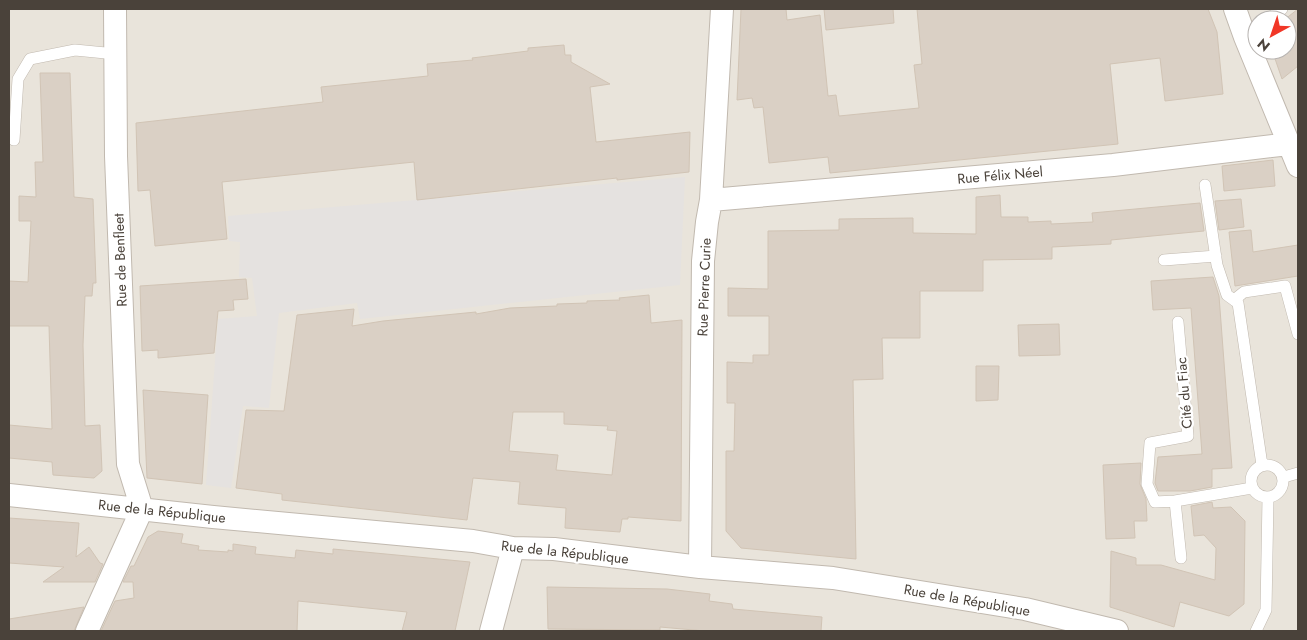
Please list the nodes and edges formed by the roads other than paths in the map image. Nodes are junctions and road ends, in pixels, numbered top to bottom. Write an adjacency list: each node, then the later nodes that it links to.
1 (115, 9): 5 (street, Rue de Benfleet)
2 (722, 9): 11 (street, Rue Pierre Curie)
3 (1235, 9): 4 (street)
4 (1247, 27)
5 (116, 54): 7 (lane); 24 (street, Rue de Benfleet)
6 (1260, 60): 8 (street)
7 (14, 140)
8 (1289, 144): 9 (street); 11 (street, Rue Félix Néel)
9 (1298, 166)
10 (1205, 185): 12 (lane)
11 (711, 200): 27 (street, Rue Pierre Curie)
12 (1216, 256): 13 (lane); 14 (lane)
13 (1164, 260)
14 (1234, 300): 16 (lane); 17 (lane)
15 (1178, 322): 23 (lane, Cité du Fiac)
16 (1298, 334)
17 (1262, 465): 19 (lane); 20 (lane)
18 (1298, 473): 19 (lane)
19 (1284, 477): 22 (lane)
20 (1252, 488): 22 (lane); 23 (lane, Cité du Fiac)
21 (9, 495): 24 (street, Rue de la République)
22 (1268, 498): 31 (lane)
23 (1175, 501): 26 (lane)
24 (142, 509): 25 (street, Rue de la République); 28 (street)
25 (513, 548): 27 (street, Rue de la République); 29 (street)
26 (1181, 558)
27 (700, 567): 30 (street, Rue de la République)
28 (87, 631)
29 (492, 631)
30 (1117, 631)
31 (1256, 631)

